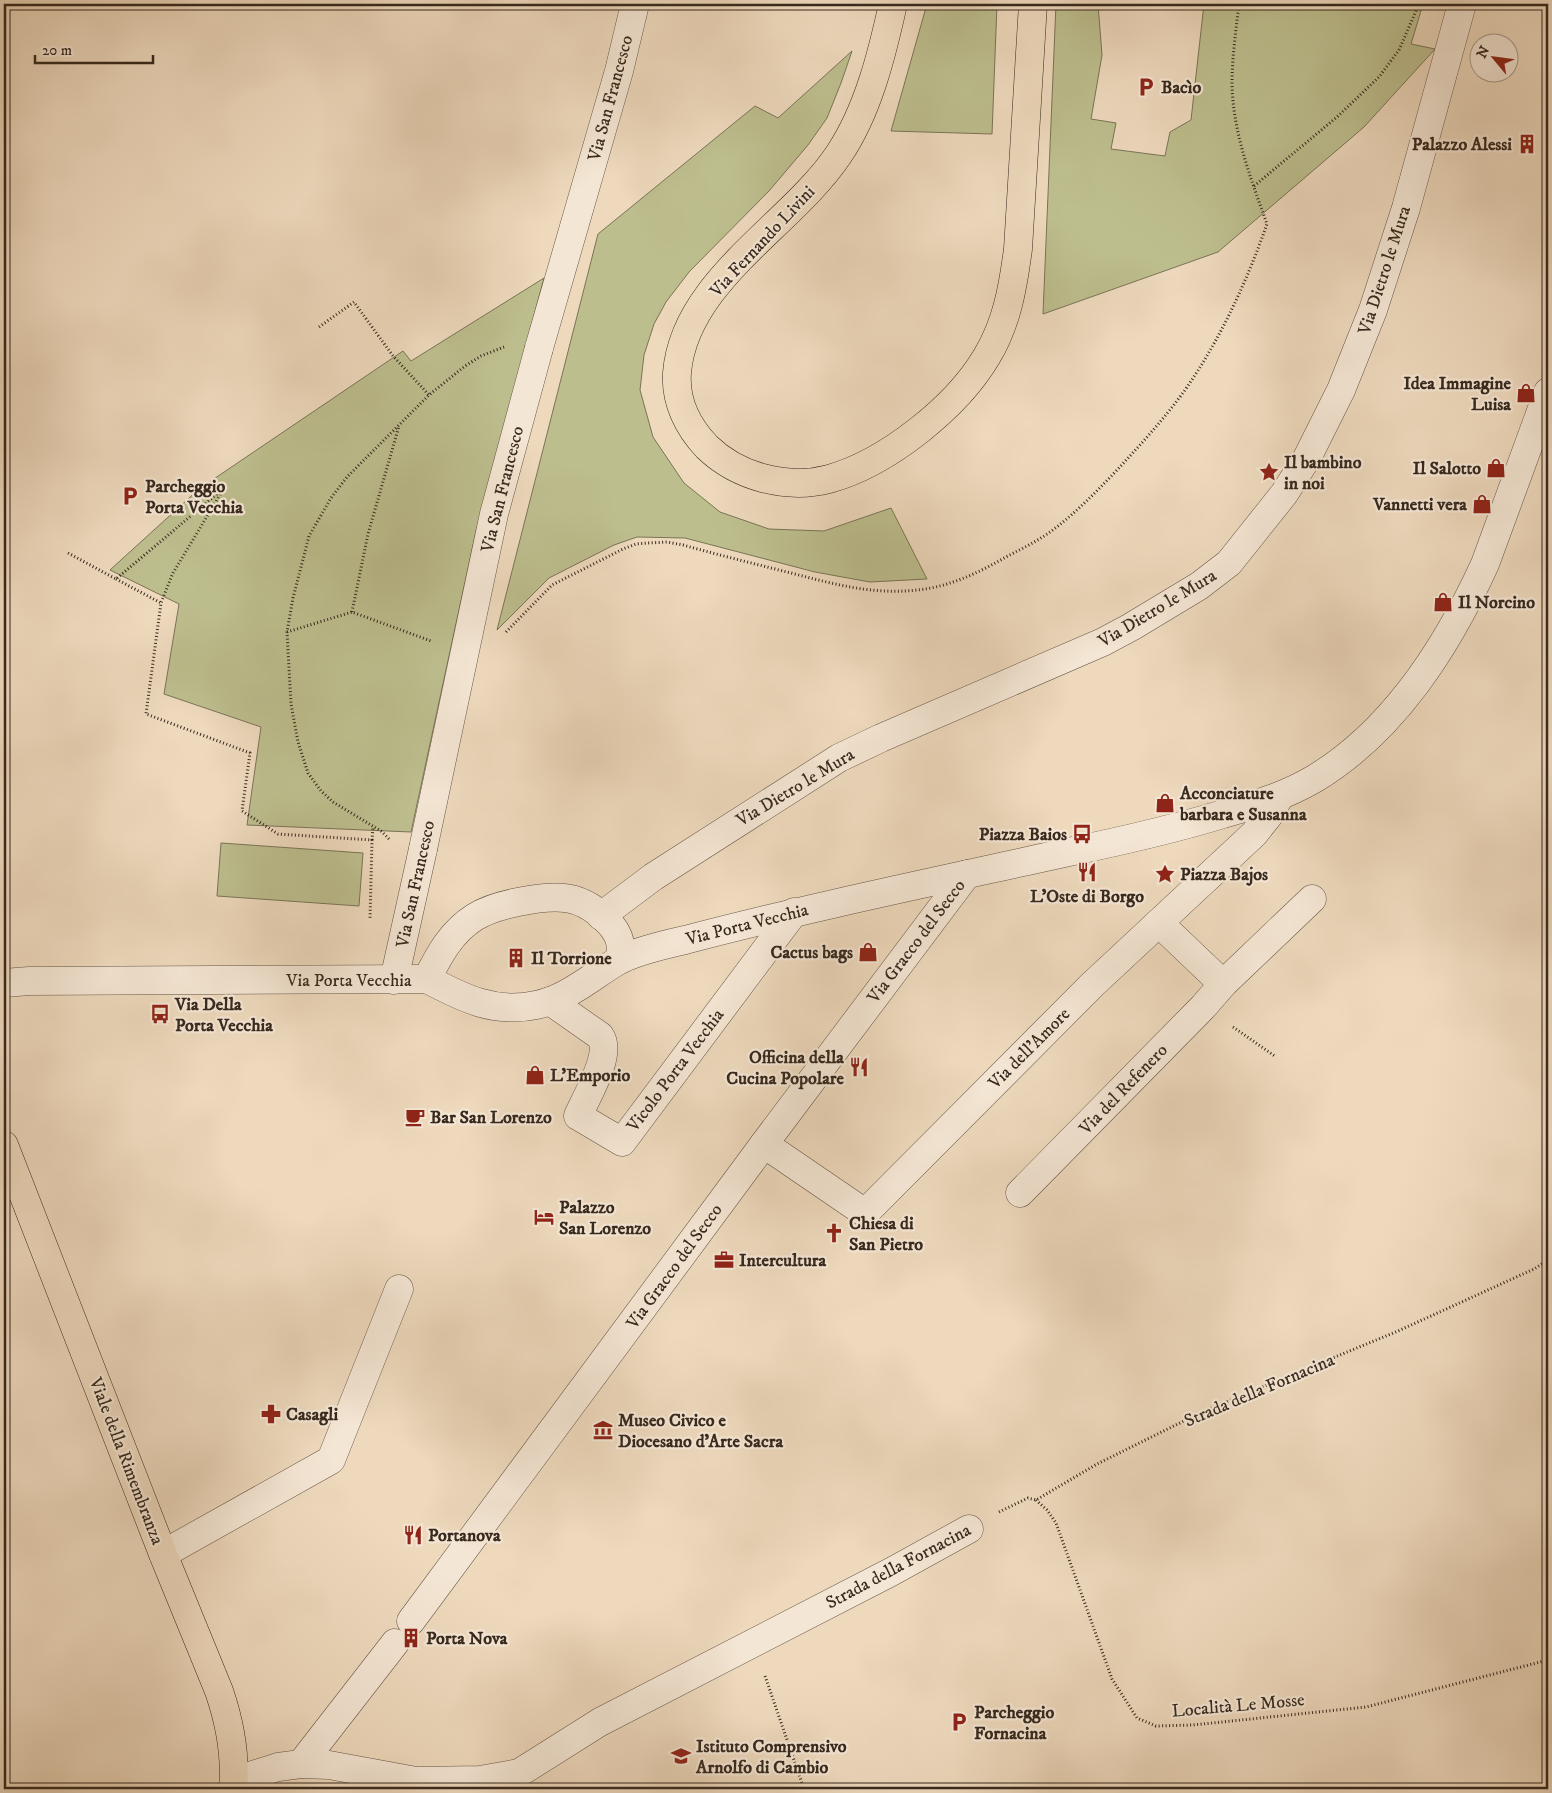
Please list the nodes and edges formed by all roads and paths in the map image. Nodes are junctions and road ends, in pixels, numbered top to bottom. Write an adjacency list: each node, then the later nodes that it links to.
1 (635, 4): 9 (street, Via San Francesco)
2 (893, 4): 3 (main road, Via Fernando Livini)
3 (1033, 4)
4 (1239, 4): 7 (path)
5 (1419, 4): 7 (path)
6 (1462, 4): 27 (street, Via Dietro le Mura)
7 (1254, 186): 18 (path)
8 (319, 327): 11 (path)
9 (539, 348): 11 (path); 32 (street, Via San Francesco, bridge)
10 (1548, 392): 20 (street, Via Gracco del Secco)
11 (429, 395): 12 (path)
12 (399, 424): 16 (path); 17 (path)
13 (68, 553): 14 (path)
14 (116, 579): 15 (path); 15 (path)
15 (160, 603): 22 (path)
16 (352, 612): 17 (path); 19 (path)
17 (288, 632): 21 (path)
18 (499, 638)
19 (432, 641)
20 (1280, 796): 24 (street, Via Gracco del Secco); 29 (street, Via dell'Amore)
21 (373, 827): 22 (path); 23 (path)
22 (372, 840): 28 (path)
23 (392, 846)
24 (967, 874): 26 (street, Via Porta Vecchia); 38 (street, Via Gracco del Secco)
25 (1312, 899): 34 (street, Via del Refenero)
26 (794, 912): 30 (street, Via Porta Vecchia); 35 (street, Vicolo Porta Vecchia)
27 (601, 916): 30 (street); 31 (street)
28 (370, 920)
29 (1159, 923): 34 (street); 38 (street, Via dell'Amore)
30 (619, 960): 35 (street, Via Porta Vecchia)
31 (426, 979): 32 (street, Via Porta Vecchia); 35 (street, Via Porta Vecchia)
32 (394, 980): 33 (street, Via Porta Vecchia)
33 (4, 983)
34 (1223, 984): 36 (street, Via del Refenero)
35 (550, 1001)
36 (1203, 1007): 37 (path); 40 (street, Via del Refenero)
37 (1276, 1057)
38 (764, 1144): 46 (street, Via Gracco del Secco)
39 (4, 1145): 45 (main road, Viale della Rimembranza)
40 (1020, 1193)
41 (1548, 1260): 43 (path, Strada della Fornacina)
42 (399, 1289): 45 (street)
43 (1036, 1500): 44 (path, Strada della Fornacina); 49 (path, Località Le Mosse)
44 (969, 1529): 47 (street, Strada della Fornacina)
45 (163, 1554): 51 (main road, Viale della Rimembranza)
46 (411, 1621)
47 (754, 1642): 50 (street, Strada della Fornacina); 52 (path)
48 (394, 1643): 50 (street)
49 (1548, 1660)
50 (302, 1764): 51 (street, Strada della Fornacina)
51 (233, 1785)
52 (804, 1789)

